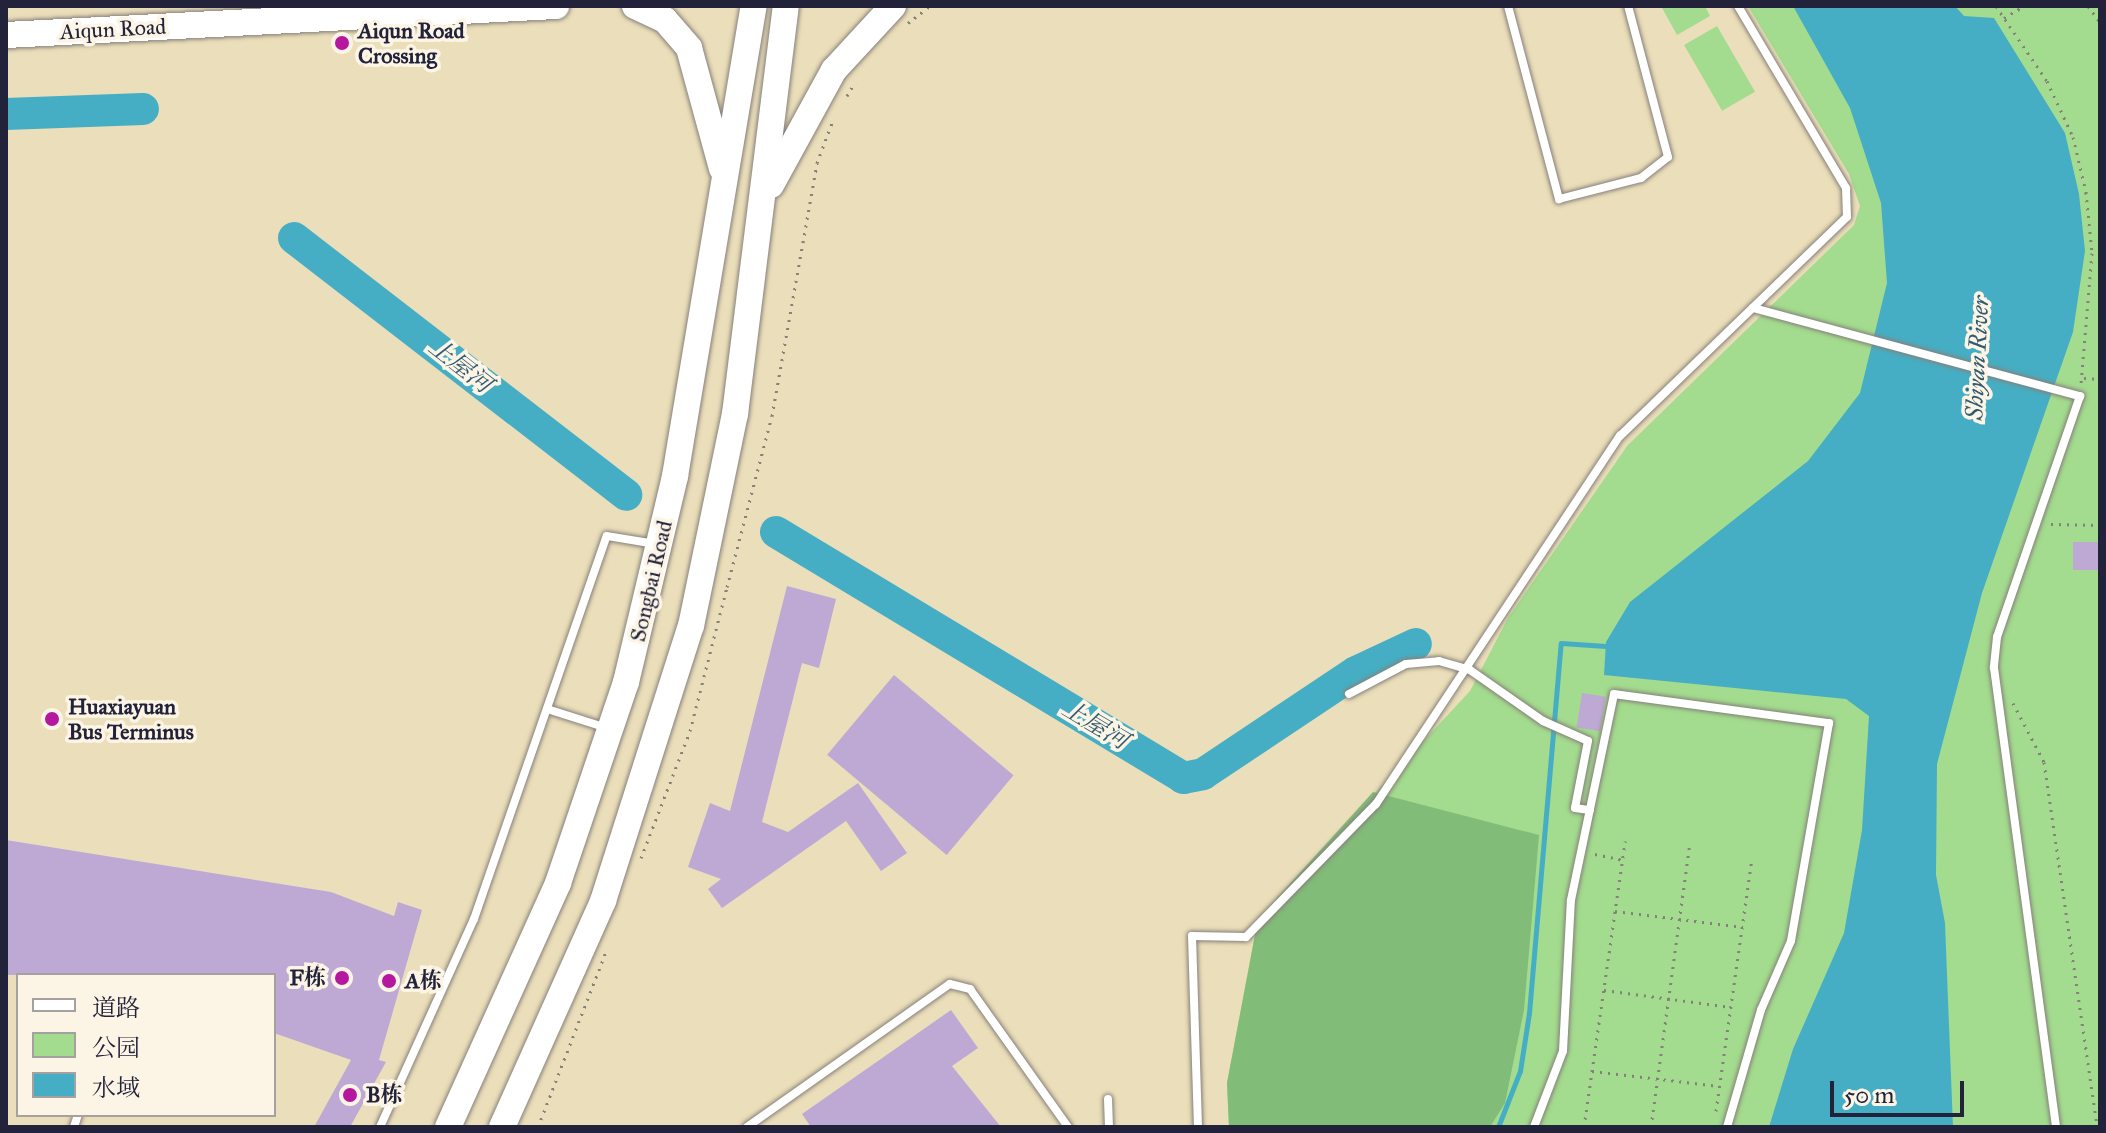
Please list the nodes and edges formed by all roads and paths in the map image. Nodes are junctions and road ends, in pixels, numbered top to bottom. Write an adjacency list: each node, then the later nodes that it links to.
1 (556, 6): 14 (main road, Aiqun Road)
2 (635, 6): 15 (main road)
3 (754, 6): 15 (main road, Songbai Road)
4 (786, 6): 16 (main road)
5 (893, 6): 16 (main road)
6 (1508, 6): 7 (lane)
7 (1628, 6)
8 (1738, 6): 17 (lane)
9 (1996, 6): 12 (path)
10 (2024, 6): 12 (path)
11 (2088, 6): 13 (path)
12 (2004, 18): 18 (path)
13 (2100, 22)
14 (6, 35)
15 (725, 182): 23 (main road, Songbai Road)
16 (758, 219): 49 (main road)
17 (1753, 308): 20 (lane); 25 (lane)
18 (2082, 378): 19 (path); 20 (path)
19 (2100, 379)
20 (2080, 396): 21 (lane)
21 (2035, 523): 22 (path); 24 (lane)
22 (2100, 525)
23 (660, 545): 27 (lane); 28 (main road, Songbai Road)
24 (1994, 668): 46 (path); 59 (lane)
25 (1470, 670): 26 (lane); 29 (lane); 53 (lane)
26 (1349, 694)
27 (547, 709): 28 (lane); 47 (lane)
28 (611, 729): 48 (main road, Songbai Road)
29 (1590, 810): 32 (lane); 58 (lane)
30 (1625, 841): 34 (path)
31 (1689, 848): 36 (path)
32 (1581, 850): 34 (path); 54 (lane)
33 (1752, 859): 37 (path)
34 (1623, 860): 35 (path)
35 (1615, 911): 36 (path); 38 (path)
36 (1680, 918): 37 (path); 39 (path)
37 (1743, 927): 40 (path)
38 (1604, 990): 39 (path); 41 (path)
39 (1668, 999): 40 (path); 42 (path)
40 (1731, 1007): 43 (path)
41 (1592, 1071): 42 (path); 55 (path)
42 (1657, 1079): 43 (path); 56 (path)
43 (1720, 1086): 57 (path)
44 (1108, 1099): 52 (lane)
45 (2100, 1102): 46 (path)
46 (2093, 1103): 60 (path)
47 (380, 1127)
48 (448, 1127)
49 (502, 1127)
50 (747, 1127): 51 (lane)
51 (1068, 1127)
52 (1109, 1127)
53 (1198, 1127)
54 (1534, 1127)
55 (1584, 1127)
56 (1651, 1127)
57 (1714, 1127)
58 (1727, 1127)
59 (2056, 1127)
60 (2097, 1127)

